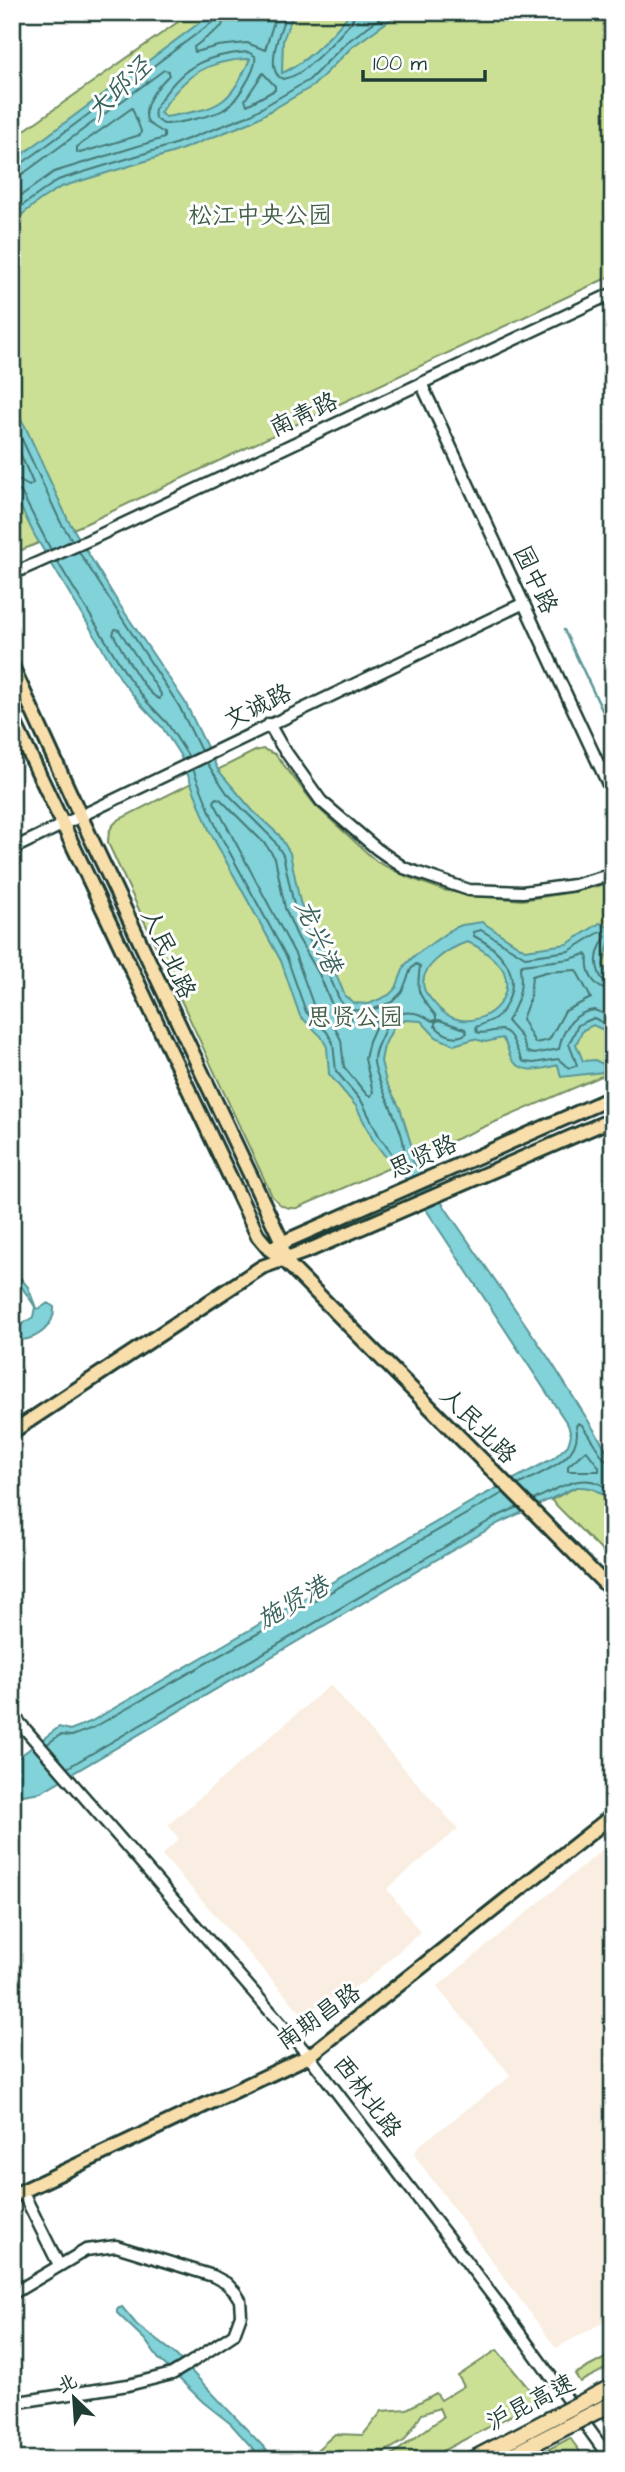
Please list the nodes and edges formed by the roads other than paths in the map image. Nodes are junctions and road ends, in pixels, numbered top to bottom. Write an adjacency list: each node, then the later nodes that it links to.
1 (613, 293): 2 (street, 南青路)
2 (421, 383): 3 (street, 南青路); 4 (street, 园中路)
3 (12, 574)
4 (522, 604): 7 (street, 文诚路); 8 (street, 园中路)
5 (12, 666): 10 (main road, 人民北路)
6 (12, 717): 11 (main road, 人民北路)
7 (269, 724): 10 (street, 文诚路); 13 (street)
8 (608, 773): 9 (street, 园中路)
9 (613, 795)
10 (80, 815): 11 (street, 文诚路); 16 (main road, 人民北路)
11 (62, 825): 12 (street, 文诚路); 17 (main road, 人民北路)
12 (12, 849)
13 (613, 874)
14 (613, 1097): 16 (main road, 思贤路)
15 (613, 1119): 18 (main road, 思贤路)
16 (282, 1242): 17 (main road, 思贤路); 18 (main road, 人民北路)
17 (269, 1249): 18 (main road, 人民北路); 19 (main road)
18 (284, 1260): 19 (main road, 思贤路); 21 (main road, 人民北路)
19 (262, 1267): 20 (main road, 思贤路)
20 (12, 1432)
21 (613, 1592)
22 (12, 1714): 24 (street, 西林北路)
23 (613, 1815): 24 (main road, 南期昌路)
24 (309, 2056): 25 (main road, 南期昌路); 33 (street, 西林北路)
25 (17, 2194): 26 (street)
26 (59, 2264): 27 (street); 29 (street)
27 (12, 2294)
28 (613, 2386): 31 (highway, 沪昆高速, bridge)
29 (12, 2403)
30 (613, 2403): 32 (highway, 沪昆高速, bridge)
31 (471, 2460)
32 (502, 2460)
33 (611, 2460)

